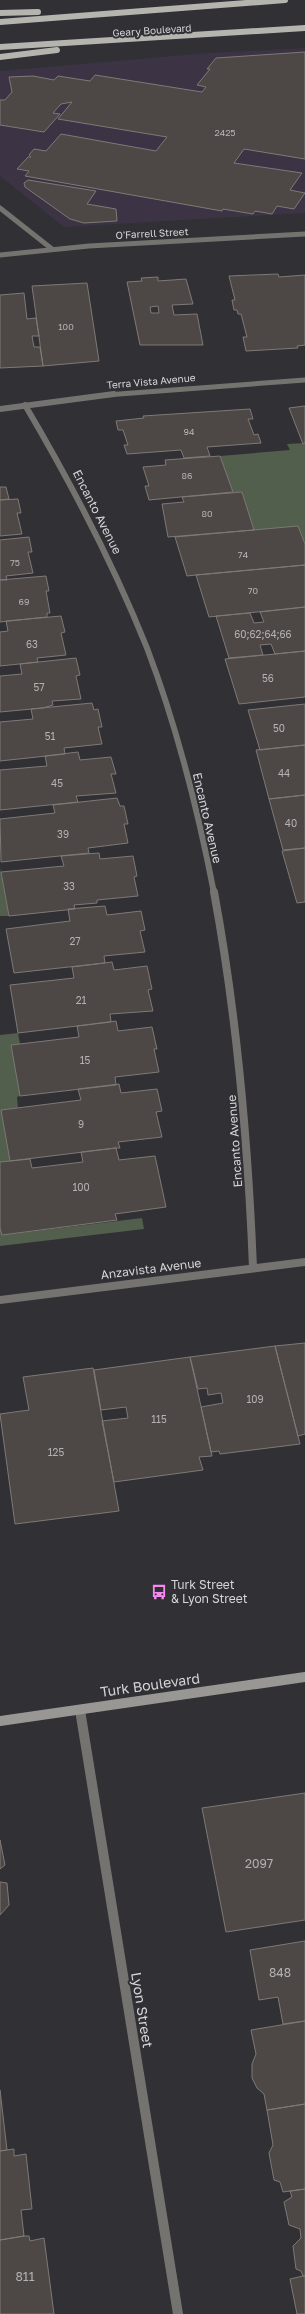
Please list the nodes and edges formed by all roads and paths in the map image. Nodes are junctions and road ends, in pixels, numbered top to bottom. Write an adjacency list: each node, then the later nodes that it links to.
1 (285, 0): 2 (main road, Geary Boulevard)
2 (126, 11): 3 (main road); 4 (main road, Geary Boulevard)
3 (0, 13)
4 (0, 22)
5 (305, 28): 6 (main road, Geary Boulevard)
6 (118, 41): 7 (main road, Geary Boulevard); 8 (main road)
7 (0, 47)
8 (0, 57)
9 (0, 208): 11 (street)
10 (305, 234): 11 (street, O'Farrell Street)
11 (52, 249): 12 (street, O'Farrell Street)
12 (0, 255)
13 (305, 380): 14 (street, Terra Vista Avenue)
14 (25, 405): 15 (street, Terra Vista Avenue); 17 (street, Encanto Avenue)
15 (0, 409)
16 (305, 1262): 17 (street, Anzavista Avenue)
17 (253, 1268): 18 (street, Anzavista Avenue)
18 (0, 1300)
19 (305, 1677): 20 (main road, Turk Boulevard)
20 (80, 1710): 21 (main road, Turk Boulevard); 22 (street, Lyon Street)
21 (0, 1721)
22 (178, 2314)

